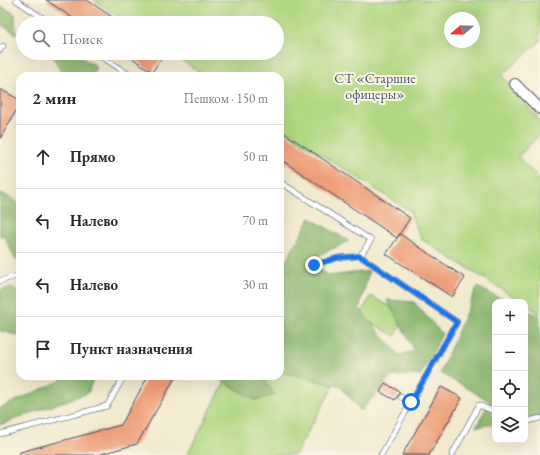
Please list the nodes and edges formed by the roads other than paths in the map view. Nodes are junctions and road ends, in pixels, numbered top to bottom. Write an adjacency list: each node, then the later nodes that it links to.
1 (16, 0): 2 (lane)
2 (40, 16)
3 (107, 60): 4 (lane)
4 (125, 72)
5 (515, 84): 6 (street)
6 (540, 109)
7 (284, 185): 8 (lane)
8 (360, 256): 9 (lane); 14 (lane)
9 (314, 265)
10 (16, 276): 11 (lane)
11 (0, 281)
12 (122, 380): 18 (lane)
13 (401, 398): 14 (lane)
14 (411, 402): 19 (lane)
15 (492, 411): 20 (lane)
16 (540, 418): 17 (lane)
17 (528, 421)
18 (0, 434)
19 (381, 455)
20 (452, 455)

